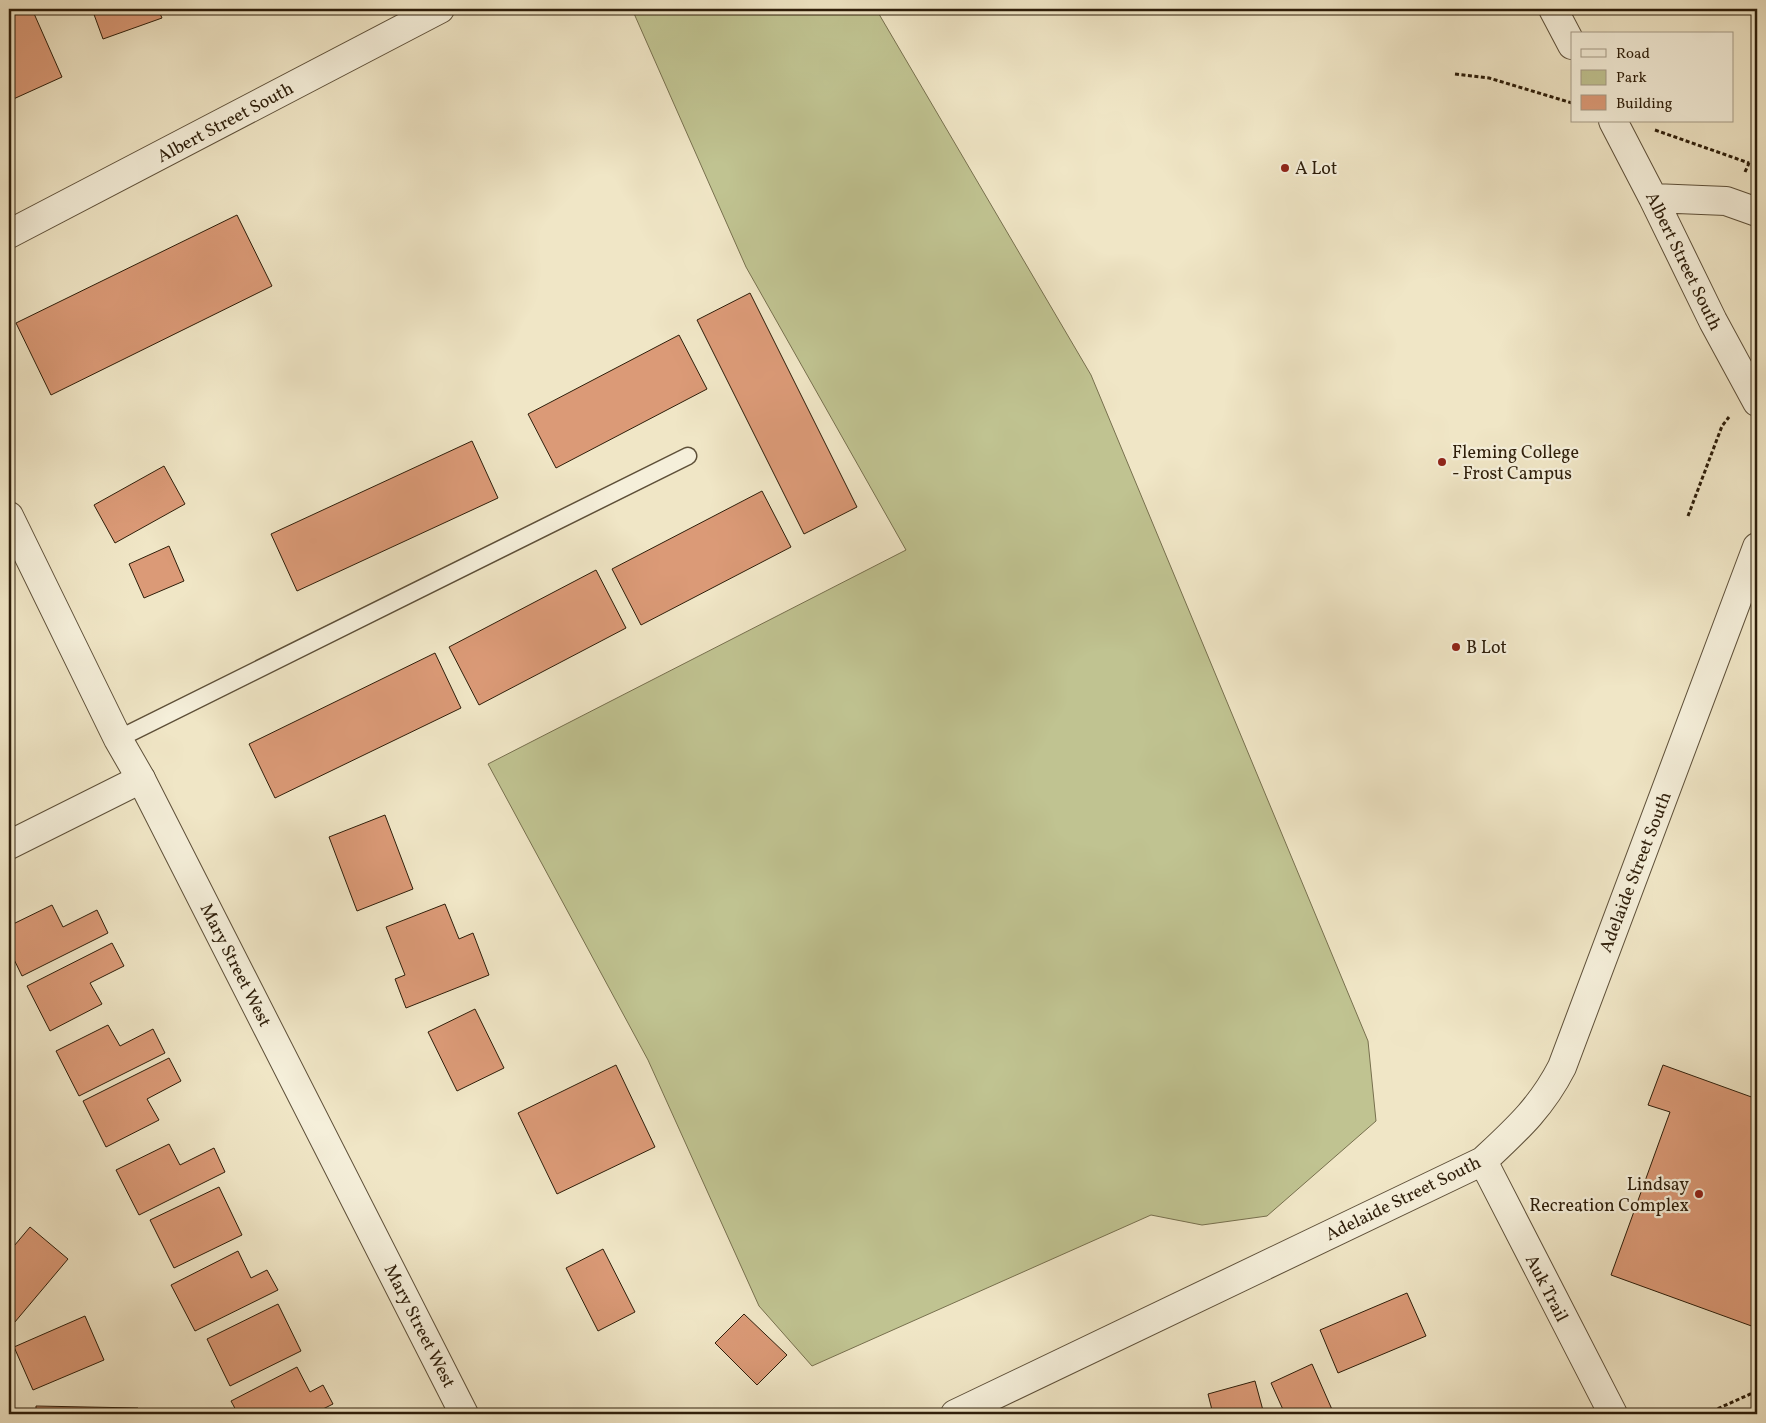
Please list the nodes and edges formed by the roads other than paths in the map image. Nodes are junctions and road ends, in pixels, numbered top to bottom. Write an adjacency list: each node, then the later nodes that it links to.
1 (440, 9): 7 (street, Albert Street South)
2 (1553, 9): 3 (street)
3 (1571, 43)
4 (1613, 122): 5 (street, Albert Street South)
5 (1653, 198): 6 (street); 8 (street, Albert Street South)
6 (1757, 212)
7 (9, 234)
8 (1757, 400)
9 (688, 456): 12 (lane)
10 (9, 516): 12 (street, Mary Street West)
11 (1757, 547): 15 (street, Adelaide Street South)
12 (118, 739): 13 (street, Mary Street West)
13 (141, 779): 14 (street); 16 (street, Mary Street West)
14 (9, 846)
15 (1483, 1161): 17 (street, Adelaide Street South); 18 (street, Auk Trail)
16 (464, 1414)
17 (955, 1414)
18 (1613, 1414)

